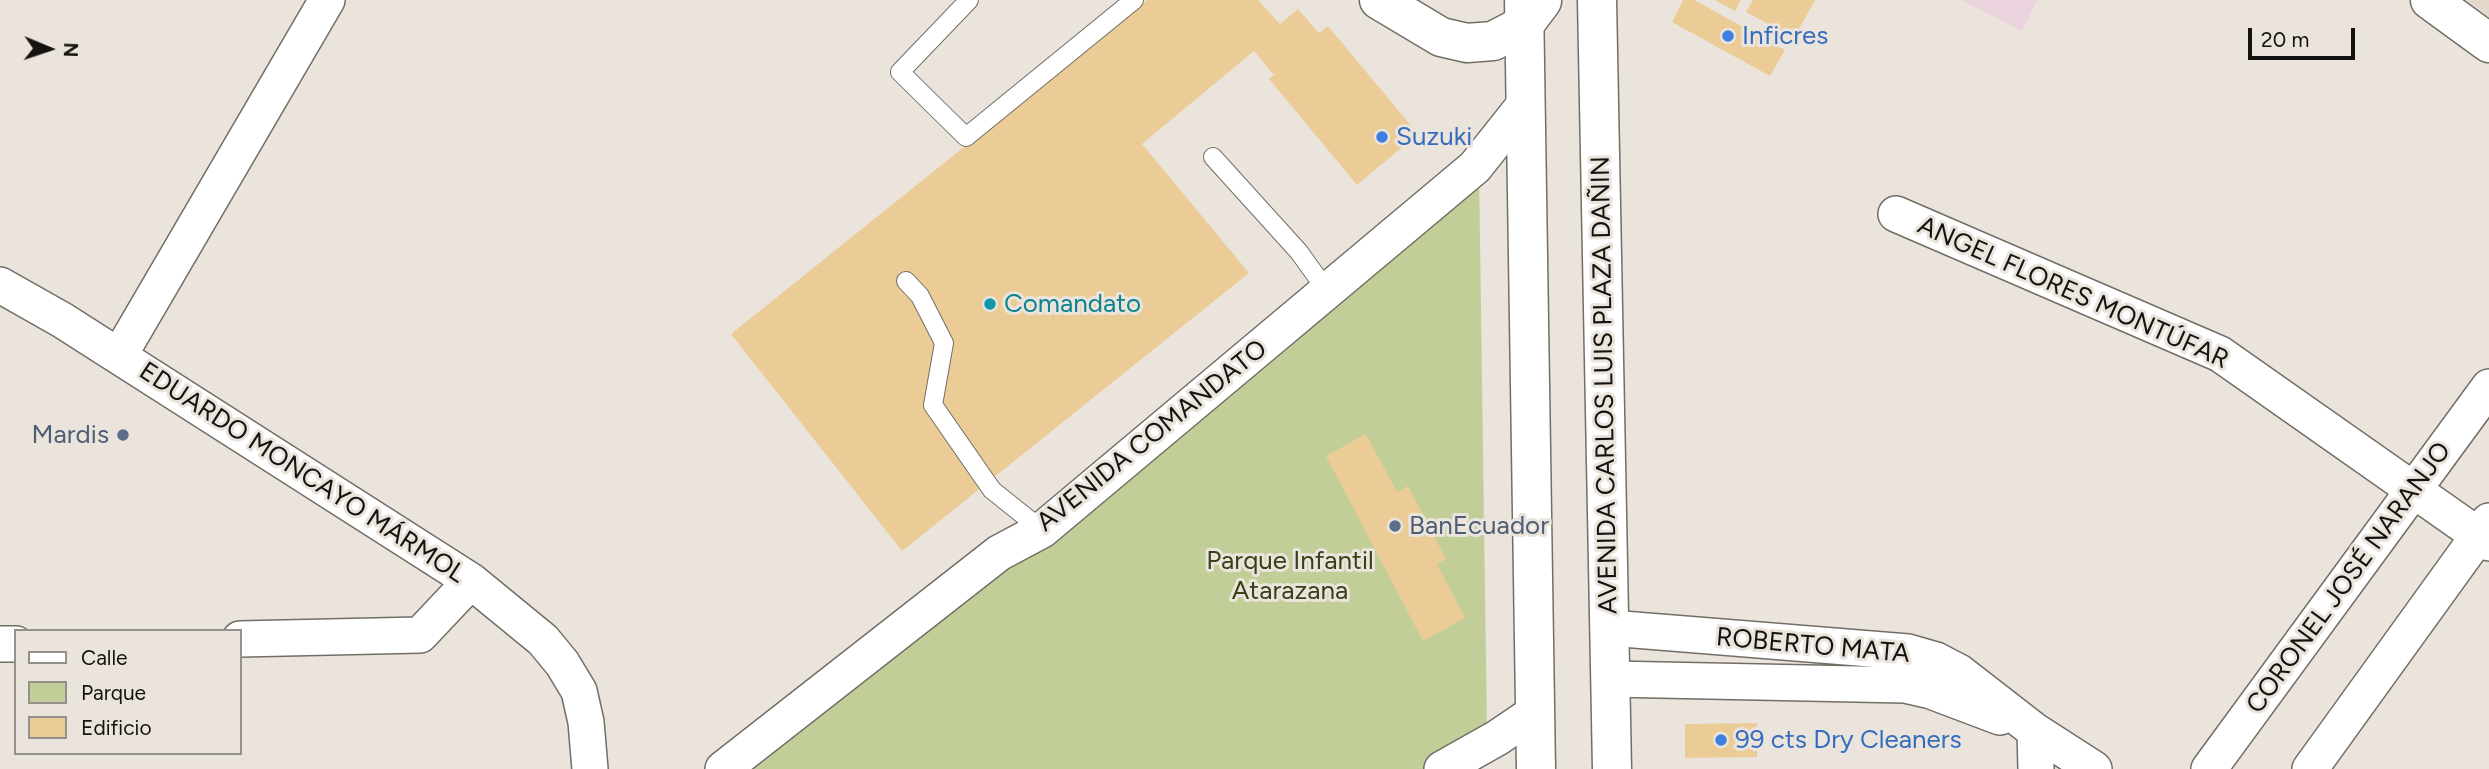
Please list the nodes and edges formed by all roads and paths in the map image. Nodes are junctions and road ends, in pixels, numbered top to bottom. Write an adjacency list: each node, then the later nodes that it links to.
1 (327, 0): 15 (street)
2 (969, 0): 3 (lane)
3 (1134, 0)
4 (1379, 0): 7 (main road)
5 (1597, 0): 21 (main road, AVENIDA CARLOS LUIS PLAZA DAÑIN)
6 (2430, 0): 8 (main road)
7 (1530, 8): 9 (main road)
8 (2489, 43)
9 (1525, 104): 14 (street, AVENIDA COMANDATO); 24 (main road)
10 (1213, 157): 14 (lane)
11 (1896, 214): 17 (street, ANGEL FLORES MONTÚFAR)
12 (906, 281): 18 (lane)
13 (0, 285): 15 (street, EDUARDO MONCAYO MÁRMOL)
14 (1327, 291): 18 (street, AVENIDA COMANDATO)
15 (119, 355): 20 (street, EDUARDO MONCAYO MÁRMOL)
16 (2489, 387): 17 (street, CORONEL JOSÉ NARANJO)
17 (2414, 489): 19 (street, ANGEL FLORES MONTÚFAR); 33 (street, CORONEL JOSÉ NARANJO)
18 (1042, 530): 27 (street, AVENIDA COMANDATO)
19 (2486, 533): 34 (street)
20 (471, 581): 22 (street); 26 (street, EDUARDO MONCAYO MÁRMOL)
21 (1610, 628): 23 (main road, AVENIDA CARLOS LUIS PLAZA DAÑIN); 25 (street, ROBERTO MATA)
22 (242, 639)
23 (1611, 679): 25 (street, ROBERTO MATA); 30 (main road, AVENIDA CARLOS LUIS PLAZA DAÑIN)
24 (1534, 713): 28 (street); 29 (main road)
25 (2035, 731): 31 (street); 32 (street, ROBERTO MATA)
26 (590, 769)
27 (723, 769)
28 (1441, 769)
29 (1536, 769)
30 (1612, 769)
31 (2036, 769)
32 (2094, 769)
33 (2209, 769)
34 (2310, 769)

